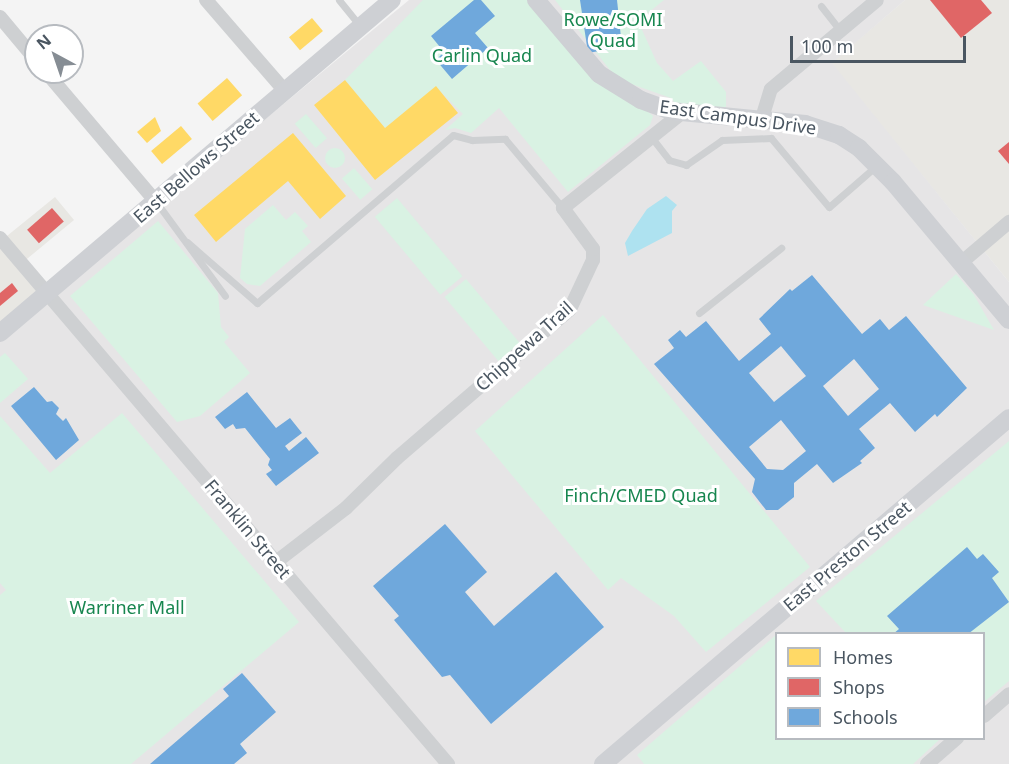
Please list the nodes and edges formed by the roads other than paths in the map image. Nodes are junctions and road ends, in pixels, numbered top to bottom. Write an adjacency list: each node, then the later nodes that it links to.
1 (206, 0): 12 (street)
2 (339, 0): 8 (lane)
3 (392, 0): 8 (street, East Bellows Street)
4 (536, 0): 13 (street, East Campus Drive)
5 (877, 0): 9 (street)
6 (821, 6): 9 (lane)
7 (0, 17): 10 (street)
8 (360, 26): 12 (street, East Bellows Street)
9 (840, 30): 14 (street)
10 (24, 46)
11 (56, 84): 17 (street)
12 (284, 90): 17 (street, East Bellows Street)
13 (683, 112): 14 (street, East Campus Drive); 15 (street)
14 (762, 118): 16 (street, East Campus Drive)
15 (651, 138): 16 (lane); 18 (street)
16 (877, 165): 23 (street, East Campus Drive)
17 (156, 203): 21 (lane); 24 (street, East Bellows Street)
18 (563, 208): 21 (lane); 30 (street, Chippewa Trail)
19 (1009, 222): 23 (street)
20 (0, 238): 24 (street, Franklin Street)
21 (187, 242): 25 (lane)
22 (781, 248): 26 (lane)
23 (962, 262): 27 (street, East Campus Drive)
24 (48, 294): 28 (street, East Bellows Street); 30 (street, Franklin Street)
25 (225, 296)
26 (699, 313)
27 (1009, 320)
28 (0, 333)
29 (1009, 418): 35 (street, East Preston Street)
30 (276, 562): 34 (street, Franklin Street)
31 (1009, 694): 32 (street)
32 (985, 715)
33 (955, 740): 36 (street)
34 (448, 764)
35 (603, 764)
36 (927, 764)

